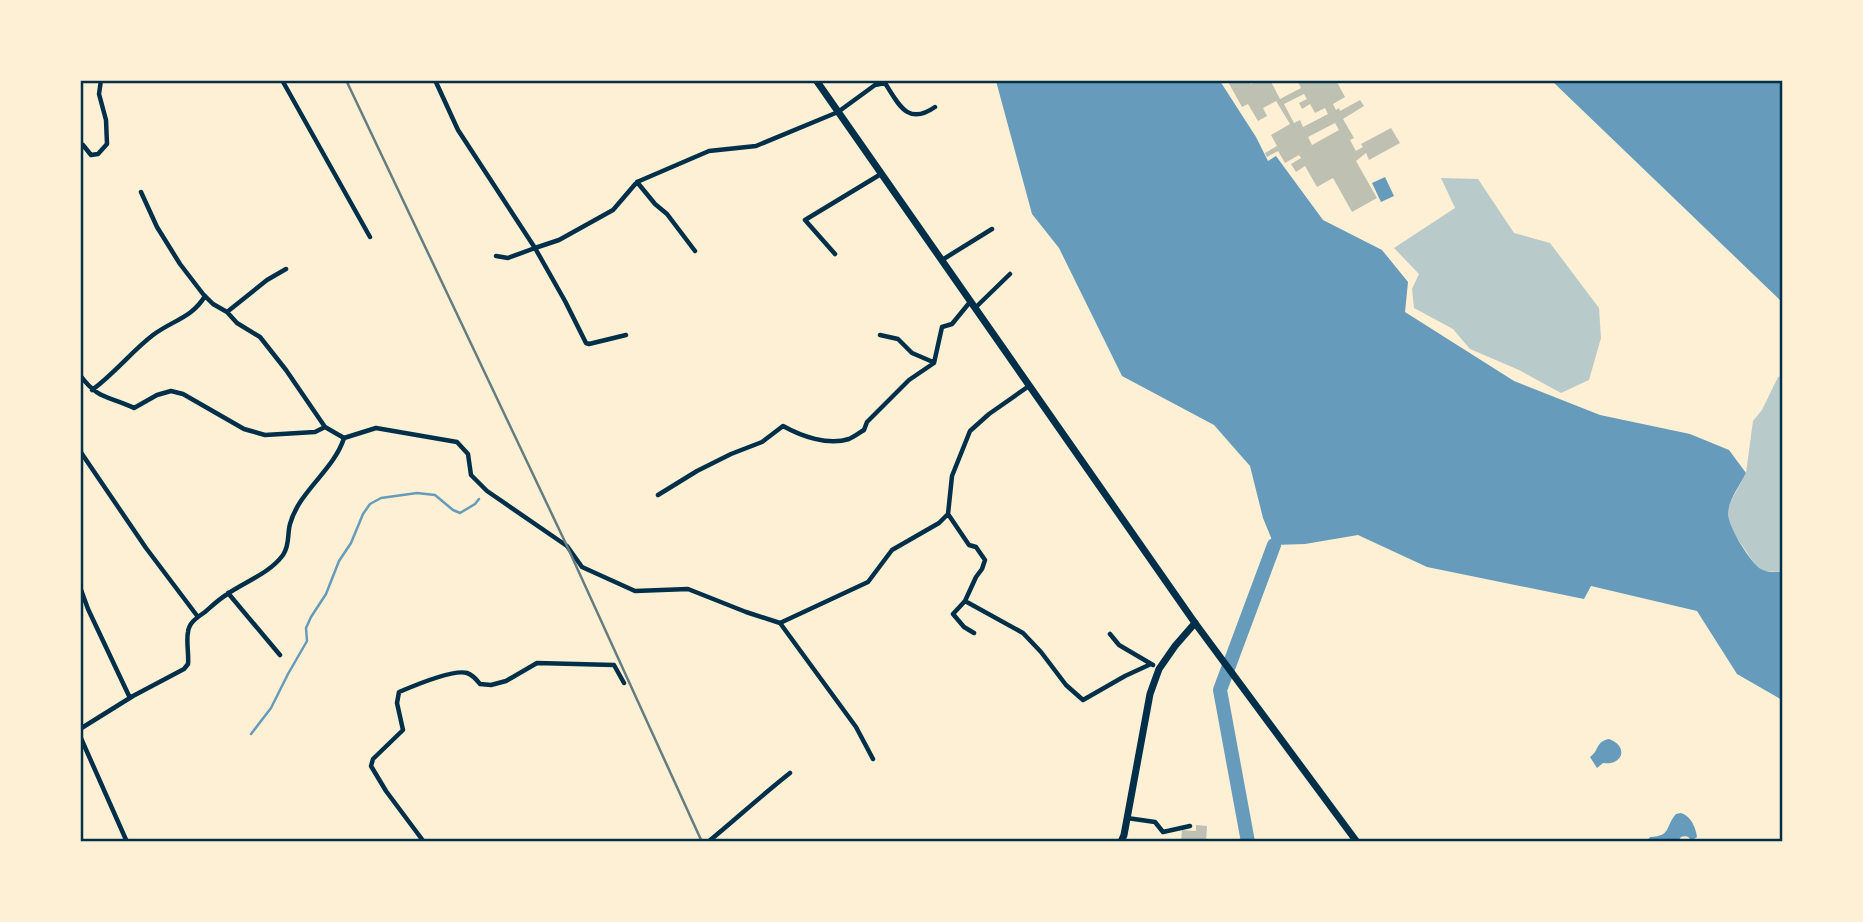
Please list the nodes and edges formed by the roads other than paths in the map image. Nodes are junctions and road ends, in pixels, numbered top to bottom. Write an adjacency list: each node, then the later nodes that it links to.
1 (101, 80): 8 (street)
2 (282, 80): 13 (street)
3 (435, 80): 14 (street)
4 (816, 80): 7 (main road)
5 (879, 82): 6 (street); 7 (street)
6 (935, 107)
7 (838, 112): 9 (main road); 10 (street)
8 (83, 145)
9 (881, 174): 16 (street); 18 (main road)
10 (637, 182): 14 (street); 15 (street)
11 (141, 192): 21 (street)
12 (992, 229): 18 (street)
13 (370, 237)
14 (535, 248): 17 (street); 24 (street)
15 (695, 251)
16 (835, 254)
17 (496, 256)
18 (941, 260): 22 (main road)
19 (286, 268): 23 (street)
20 (1010, 274): 22 (street)
21 (205, 296): 23 (street); 29 (street)
22 (973, 305): 26 (street); 28 (main road)
23 (228, 312): 30 (street)
24 (626, 335)
25 (880, 335): 26 (street)
26 (934, 363): 33 (street)
27 (80, 375): 29 (street)
28 (1029, 386): 34 (street); 40 (main road)
29 (92, 390): 30 (street)
30 (325, 427): 31 (street)
31 (344, 438): 36 (street); 39 (street)
32 (80, 452): 38 (street)
33 (658, 495)
34 (948, 514): 37 (street); 39 (street)
35 (80, 587): 47 (street)
36 (228, 593): 38 (street); 43 (street)
37 (965, 601): 41 (street); 44 (street)
38 (198, 617): 47 (street)
39 (780, 623): 50 (street)
40 (1195, 623): 45 (main road); 58 (main road)
41 (974, 633)
42 (1110, 634): 44 (street)
43 (280, 655)
44 (1151, 664): 45 (street)
45 (1159, 669): 52 (main road)
46 (624, 683): 56 (street)
47 (130, 698): 48 (street)
48 (80, 729)
49 (80, 736): 55 (street)
50 (873, 759)
51 (790, 773): 57 (street)
52 (1127, 818): 53 (street); 54 (main road)
53 (1190, 826)
54 (1124, 839)
55 (127, 842)
56 (424, 842)
57 (708, 842)
58 (1357, 842)

